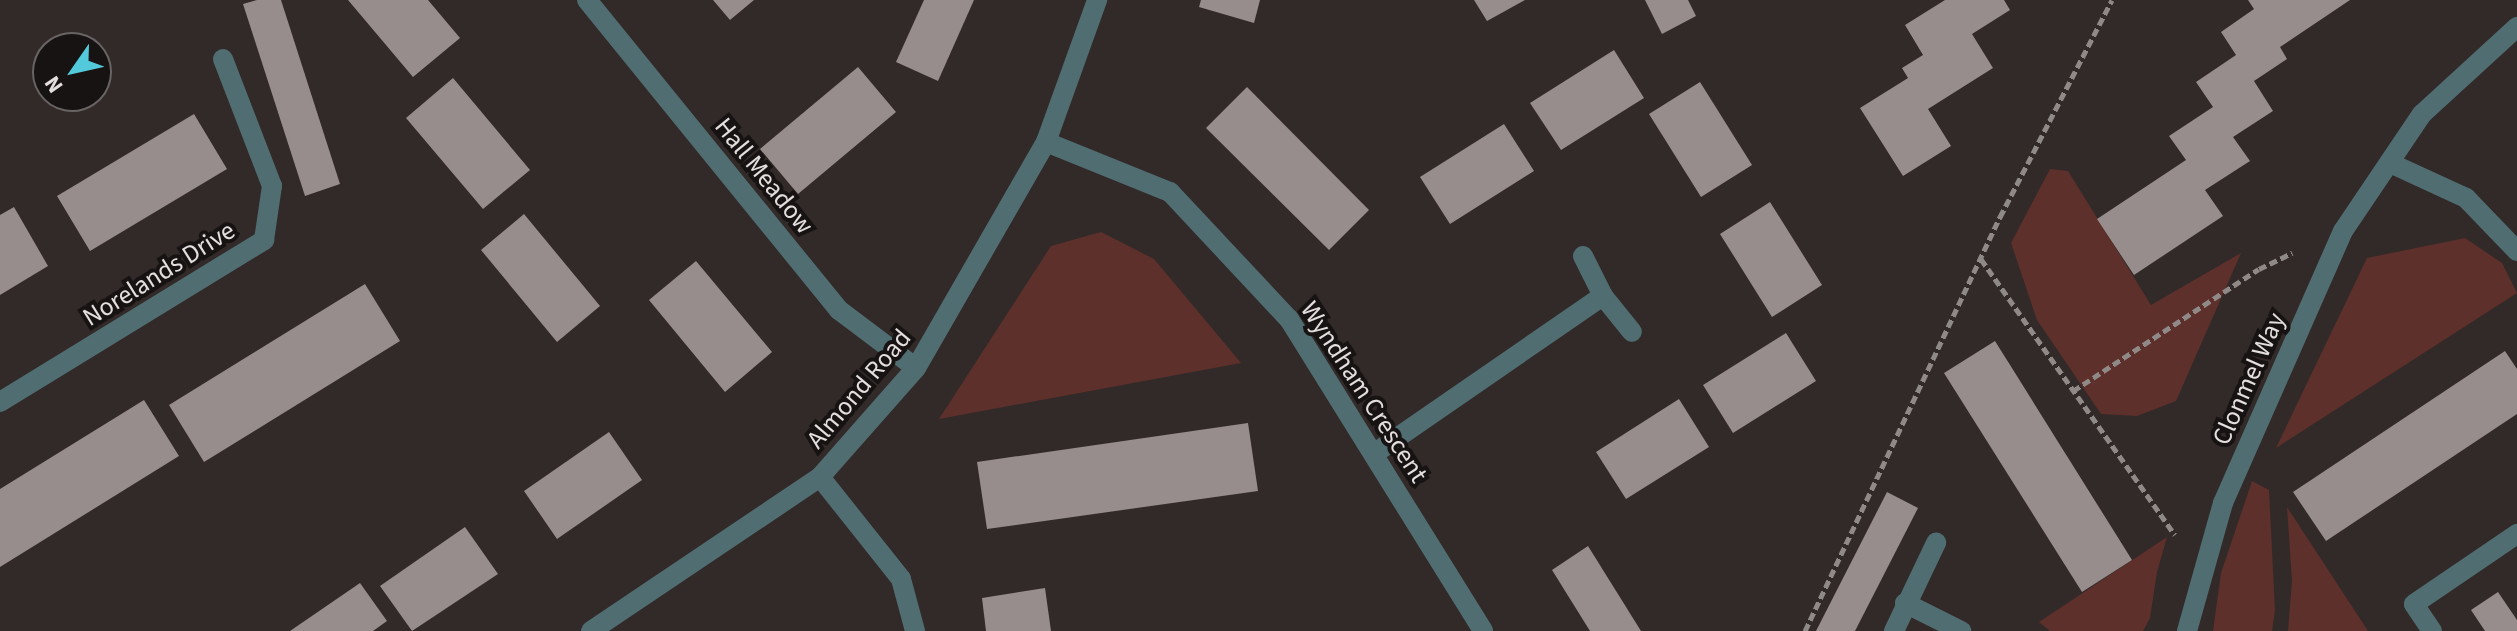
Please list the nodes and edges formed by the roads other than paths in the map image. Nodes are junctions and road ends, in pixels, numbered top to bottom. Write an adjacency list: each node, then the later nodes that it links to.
1 (587, 0): 11 (street, Hall Meadow)
2 (1097, 0): 5 (street, Almond Road)
3 (2517, 27): 6 (street, Clonmel Way)
4 (223, 59): 12 (street, Norelands Drive)
5 (1046, 142): 11 (street, Almond Road); 13 (street, Wyndham Crescent)
6 (2390, 163): 7 (street); 23 (street, Clonmel Way)
7 (2517, 251)
8 (1583, 256): 9 (street)
9 (1603, 296): 10 (street); 13 (street)
10 (1632, 332)
11 (916, 368): 14 (street, Almond Road)
12 (0, 402)
13 (1375, 453): 20 (street, Wyndham Crescent)
14 (820, 477): 18 (street, Almond Road); 19 (street)
15 (2517, 534): 24 (street)
16 (1936, 543): 17 (street)
17 (1905, 603): 21 (street); 22 (street)
18 (591, 631)
19 (915, 631)
20 (1483, 631)
21 (1894, 631)
22 (1961, 631)
23 (2187, 631)
24 (2432, 631)

